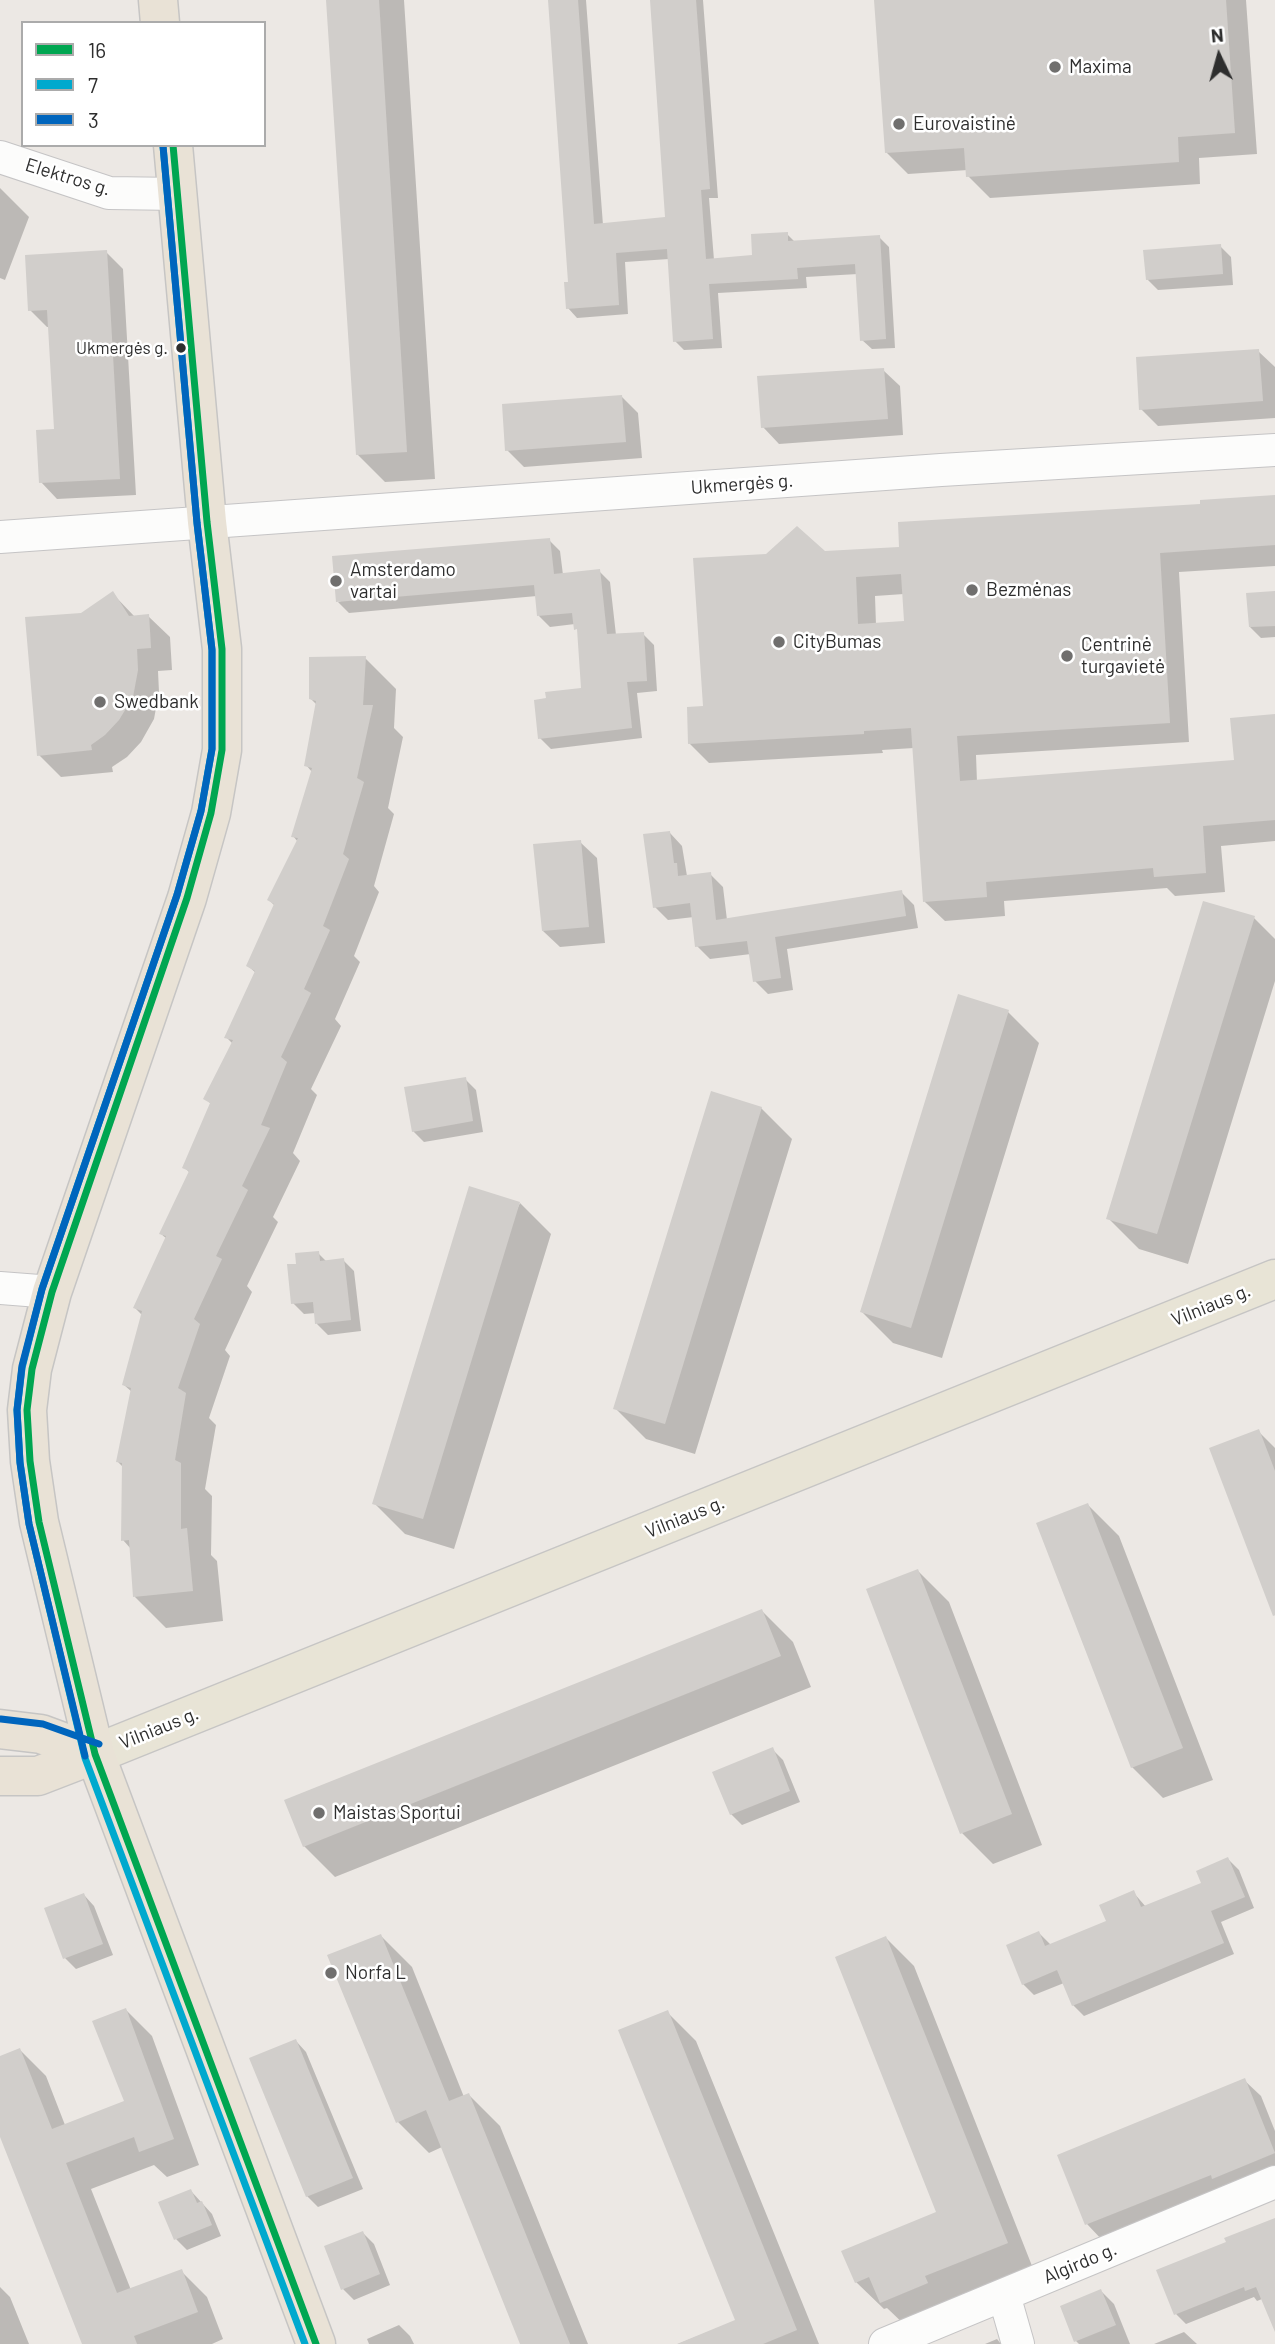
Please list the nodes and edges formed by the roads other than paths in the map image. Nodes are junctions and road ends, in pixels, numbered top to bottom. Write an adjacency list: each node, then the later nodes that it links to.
1 (158, 0): 2 (highway)
2 (160, 21)
3 (173, 147): 5 (highway)
4 (0, 157): 5 (street, Elektros g.)
5 (179, 194): 7 (highway)
6 (1275, 450): 7 (street, Ukmergės g.)
7 (207, 522): 8 (street, Ukmergės g.); 11 (highway)
8 (0, 537)
9 (1275, 1279): 13 (main road, Vilniaus g.)
10 (0, 1288): 11 (street)
11 (52, 1292): 13 (highway)
12 (0, 1729): 13 (highway, Vilniaus g.)
13 (95, 1754): 14 (highway, Vilniaus g.); 17 (highway)
14 (0, 1776)
15 (1275, 2182): 16 (street, Algirdo g.)
16 (1004, 2295): 18 (street, Algirdo g.); 19 (street)
17 (316, 2344)
18 (885, 2344)
19 (1018, 2344)

